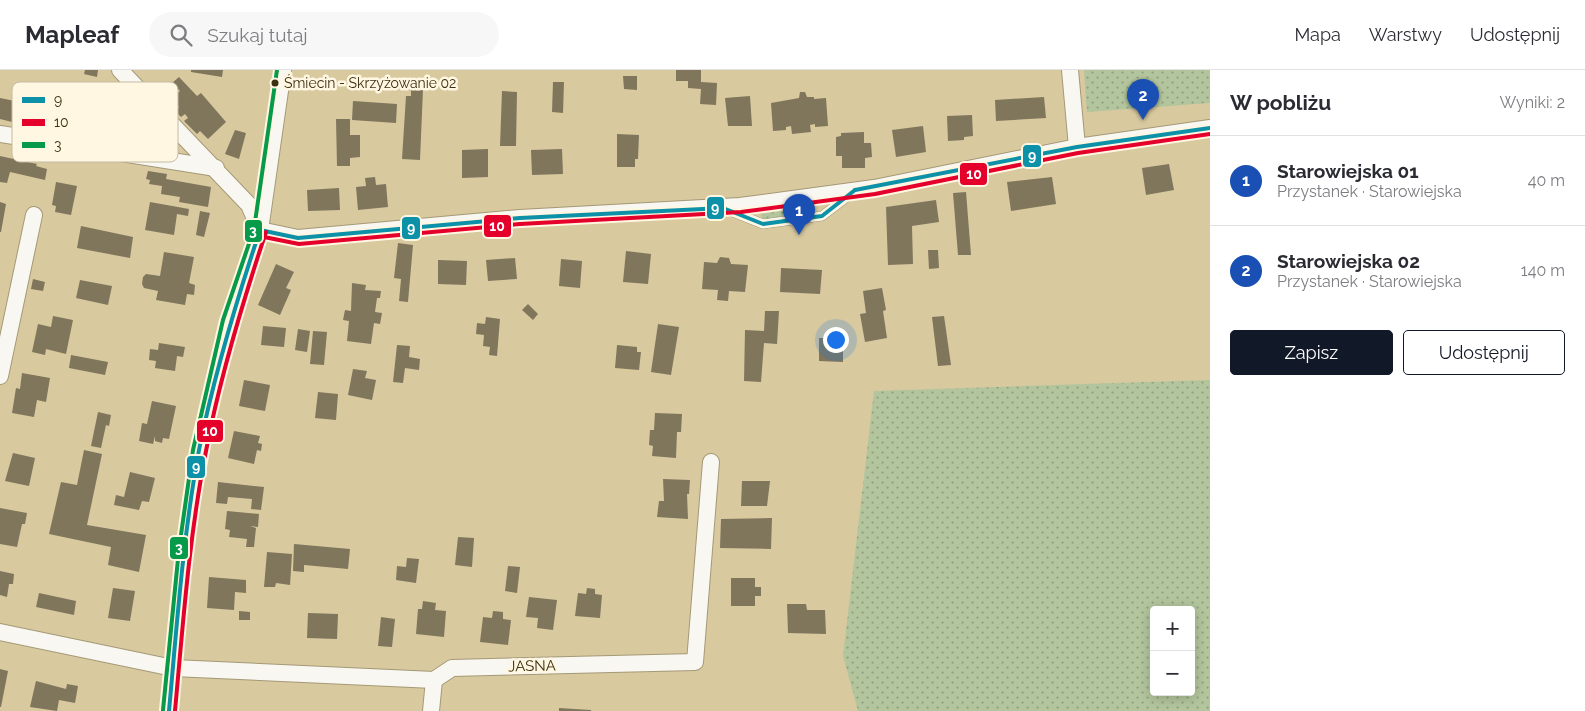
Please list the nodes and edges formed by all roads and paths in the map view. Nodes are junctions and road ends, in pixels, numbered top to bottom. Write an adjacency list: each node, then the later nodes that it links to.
1 (120, 70): 4 (street)
2 (283, 70): 11 (street)
3 (1070, 70): 7 (street)
4 (132, 82)
5 (1210, 128): 7 (street)
6 (178, 129): 9 (street)
7 (1077, 147): 11 (street)
8 (178, 162): 9 (street)
9 (216, 168): 11 (street)
10 (34, 215): 12 (street)
11 (260, 230): 15 (street)
12 (0, 376)
13 (711, 462): 16 (street, JASNA)
14 (0, 632): 15 (street)
15 (173, 668): 16 (street); 17 (street)
16 (434, 680): 18 (street)
17 (169, 711)
18 (431, 711)

